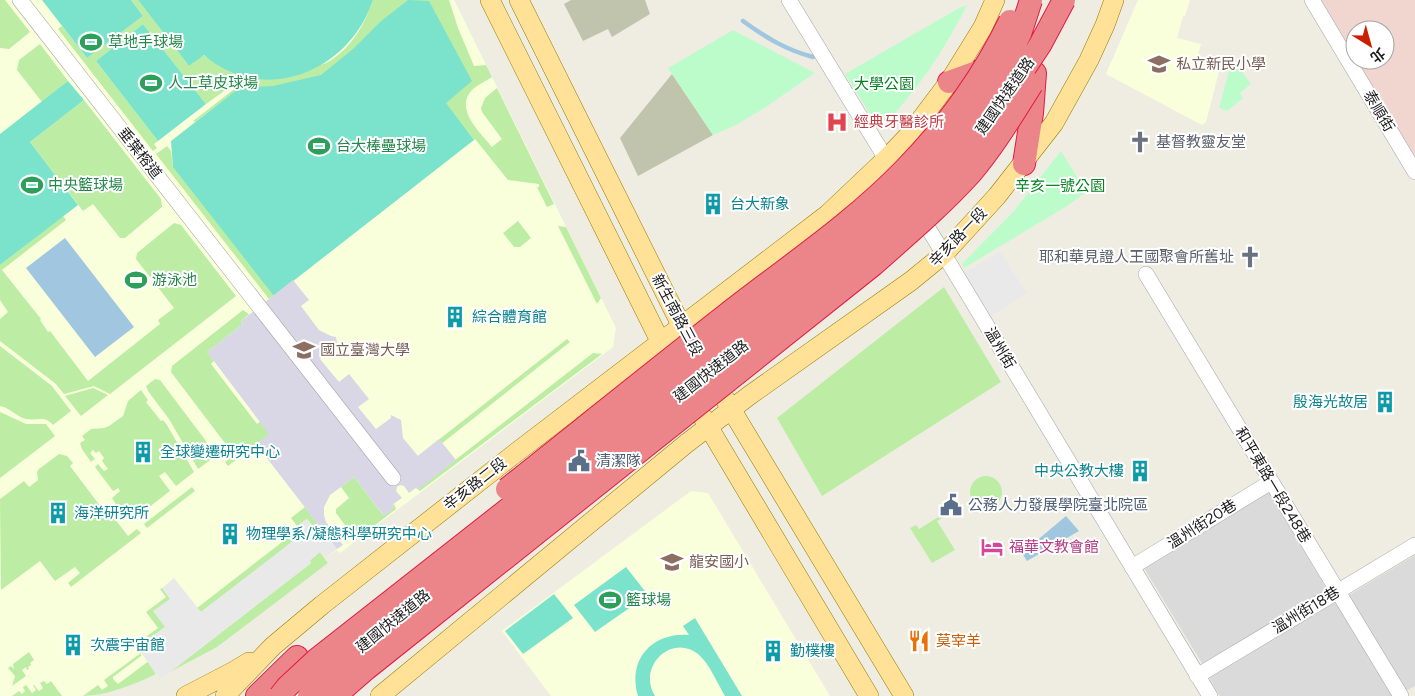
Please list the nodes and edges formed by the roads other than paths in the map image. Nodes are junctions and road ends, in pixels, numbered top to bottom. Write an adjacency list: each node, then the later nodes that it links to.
1 (20, 0): 24 (street, 垂葉榕道)
2 (490, 0): 21 (main road, 新生南路三段)
3 (519, 0): 20 (main road, 新生南路三段)
4 (789, 0): 15 (street, 溫州街)
5 (995, 0): 14 (main road)
6 (1021, 0): 34 (highway, bridge)
7 (1032, 0): 35 (highway, 建國快速道路, bridge)
8 (1043, 0): 14 (highway)
9 (1054, 0): 16 (highway)
10 (1064, 0): 36 (highway, 建國快速道路, bridge)
11 (1069, 0): 37 (highway, bridge)
12 (1114, 0): 16 (main road, 辛亥路一段)
13 (1312, 0): 17 (street, 泰順街)
14 (949, 82): 15 (main road)
15 (886, 159): 18 (street, 溫州街); 20 (main road)
16 (1024, 164): 18 (main road, 辛亥路一段)
17 (1415, 172)
18 (944, 254): 22 (main road, 辛亥路一段); 27 (street, 溫州街)
19 (1146, 274): 25 (street, 和平東路一段248巷)
20 (681, 327): 21 (main road, 辛亥路二段); 22 (main road, 新生南路三段)
21 (660, 342): 23 (main road, 新生南路三段); 29 (main road, 辛亥路二段)
22 (731, 409): 23 (main road); 40 (main road, 新生南路三段)
23 (708, 427): 38 (main road); 39 (main road, 新生南路三段)
24 (392, 478)
25 (1271, 482): 27 (street, 溫州街20巷); 28 (street, 和平東路一段248巷)
26 (1415, 545): 28 (street, 溫州街18巷)
27 (1132, 567): 30 (street, 溫州街)
28 (1338, 592): 30 (street, 溫州街18巷); 42 (street, 和平東路一段248巷)
29 (273, 646): 32 (main road, 辛亥路二段); 33 (main road, 辛亥路二段)
30 (1197, 676): 41 (street, 溫州街)
31 (1415, 694): 43 (street)
32 (186, 696)
33 (225, 696)
34 (257, 696)
35 (280, 696)
36 (309, 696)
37 (335, 696)
38 (380, 696)
39 (869, 696)
40 (904, 696)
41 (1210, 696)
42 (1401, 696)
43 (1411, 696)

